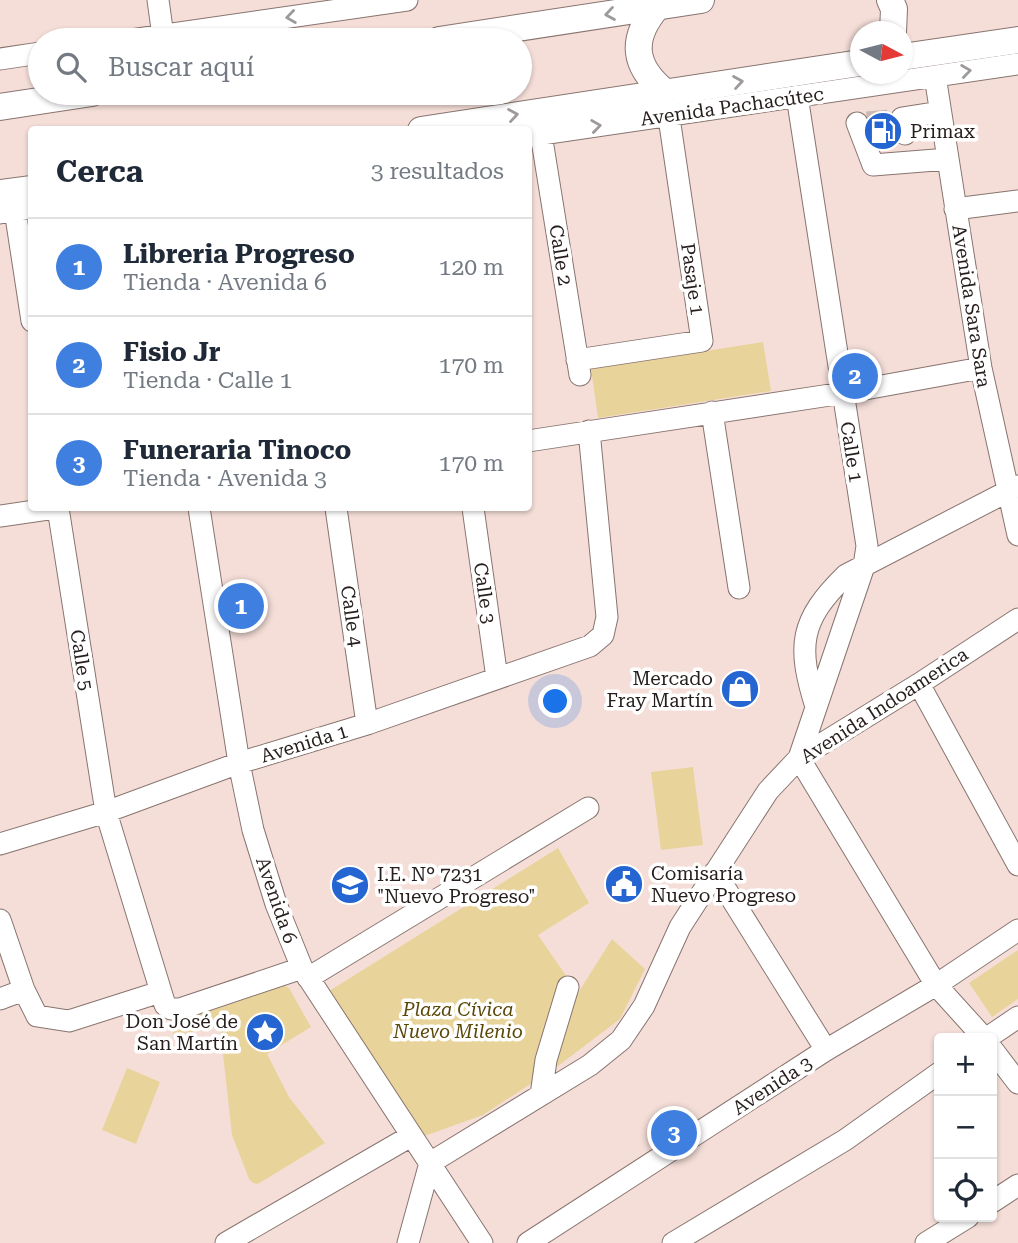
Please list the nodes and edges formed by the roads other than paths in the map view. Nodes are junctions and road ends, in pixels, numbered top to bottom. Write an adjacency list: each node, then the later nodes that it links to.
1 (158, 0): 7 (street)
2 (407, 0): 8 (street, one-way to 8)
3 (701, 0): 5 (main road)
4 (890, 0): 6 (main road)
5 (657, 7): 9 (main road, one-way to 9); 23 (main road)
6 (893, 21)
7 (162, 28)
8 (217, 28)
9 (518, 28)
10 (1018, 40): 15 (main road, Avenida Pachacútec)
11 (28, 55): 12 (street)
12 (0, 59)
13 (1018, 64): 17 (street, Avenida Pachacútec, one-way to 13)
14 (850, 65): 23 (main road, Avenida Pachacútec, one-way to 14)
15 (913, 66)
16 (913, 70): 17 (street, Avenida Pachacútec)
17 (935, 76): 25 (street, Avenida Sara Sara)
18 (857, 84): 20 (street, Avenida Pachacútec)
19 (904, 84): 25 (street)
20 (838, 90): 21 (street, Avenida Pachacútec); 28 (street)
21 (797, 96): 23 (street, Avenida Pachacútec); 36 (street, Calle 1)
22 (28, 103): 24 (main road)
23 (667, 104): 26 (main road, Avenida Pachacútec, one-way to 23); 27 (street, Avenida Pachacútec, one-way to 23); 34 (street, Pasaje 1)
24 (0, 107)
25 (940, 112): 28 (street, Avenida Sara Sara)
26 (459, 126)
27 (535, 135): 34 (street, Calle 2)
28 (948, 159): 32 (street, Avenida Sara Sara)
29 (28, 192): 31 (main road)
30 (1018, 201): 32 (street)
31 (12, 206): 33 (street)
32 (956, 209): 35 (street, Avenida Sara Sara)
33 (28, 298)
34 (579, 368)
35 (981, 368): 36 (street); 40 (street, Avenida Sara Sara)
36 (843, 393): 37 (street); 48 (street, Calle 1)
37 (712, 412): 38 (street); 49 (street)
38 (589, 431): 39 (street); 51 (street, Avenida 1)
39 (532, 440)
40 (1012, 489): 47 (street, Avenida Sara Sara); 48 (street)
41 (36, 511): 46 (street)
42 (57, 511): 58 (street, Calle 5)
43 (199, 511): 56 (street, Avenida 6)
44 (336, 511): 54 (street, Calle 4)
45 (473, 511): 51 (street, Calle 3)
46 (0, 516)
47 (1018, 535)
48 (864, 566): 53 (street, Calle 1); 53 (street)
49 (739, 589)
50 (1018, 619): 52 (street, Avenida Indoamerica)
51 (497, 678): 54 (street, Avenida 1)
52 (919, 684): 55 (street, Avenida Indoamerica); 60 (street)
53 (816, 707): 55 (street, Calle 1)
54 (367, 724): 56 (street, Avenida 1)
55 (799, 758): 61 (street, Avenida Indoamerica); 65 (street)
56 (239, 763): 58 (street, Avenida 1); 64 (street, Avenida 6)
57 (588, 808): 64 (street)
58 (106, 812): 59 (street, Avenida 1); 68 (street, Calle 5)
59 (0, 844)
60 (1018, 865)
61 (715, 872): 73 (street); 77 (street, Avenida Indoamerica)
62 (0, 920): 67 (street)
63 (1018, 930): 65 (street, Avenida 3)
64 (305, 973): 68 (street); 78 (street, Avenida 6)
65 (936, 985): 71 (street); 73 (street, Avenida 3)
66 (568, 987): 77 (street)
67 (24, 990): 68 (street); 69 (street)
68 (160, 992)
69 (0, 999)
70 (1018, 1017): 72 (street)
71 (981, 1033)
72 (994, 1033)
73 (826, 1050): 86 (street, Avenida 3)
74 (997, 1056): 76 (street)
75 (934, 1077): 87 (street)
76 (1018, 1083)
77 (541, 1095): 79 (street, Avenida Indoamerica)
78 (411, 1136): 79 (street, Avenida 6); 83 (street)
79 (430, 1163): 84 (street); 85 (street, Avenida 6)
80 (1018, 1185): 81 (street)
81 (997, 1199)
82 (960, 1222): 88 (street)
83 (226, 1243)
84 (408, 1243)
85 (482, 1243)
86 (528, 1243)
87 (673, 1243)
88 (926, 1243)

